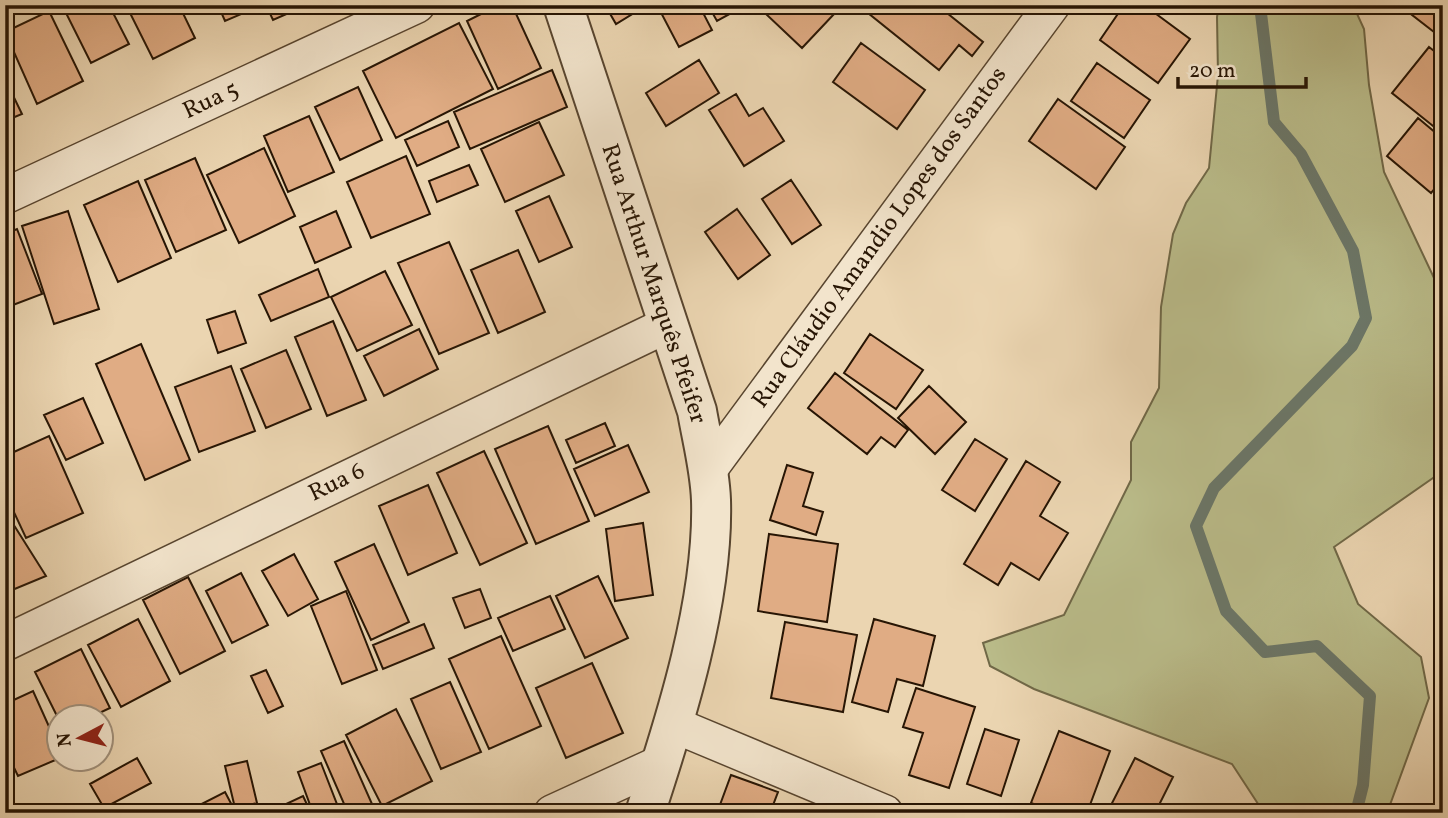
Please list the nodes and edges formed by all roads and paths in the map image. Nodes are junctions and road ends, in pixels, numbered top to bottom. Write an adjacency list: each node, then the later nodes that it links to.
1 (417, 5): 4 (street, Rua 5)
2 (563, 5): 5 (street, Rua Arthur Marquês Pfeifer)
3 (1052, 5): 6 (street, Rua Cláudio Amandio Lopes dos Santos)
4 (5, 196)
5 (668, 324): 6 (street, Rua Arthur Marquês Pfeifer); 7 (street, Rua 6)
6 (708, 471): 8 (street, Rua Arthur Marquês Pfeifer)
7 (5, 643)
8 (672, 724): 9 (street, Rua Arthur Marquês Pfeifer); 12 (street)
9 (662, 763): 10 (street); 11 (street, Rua Arthur Marquês Pfeifer)
10 (552, 813)
11 (645, 813)
12 (885, 813)

